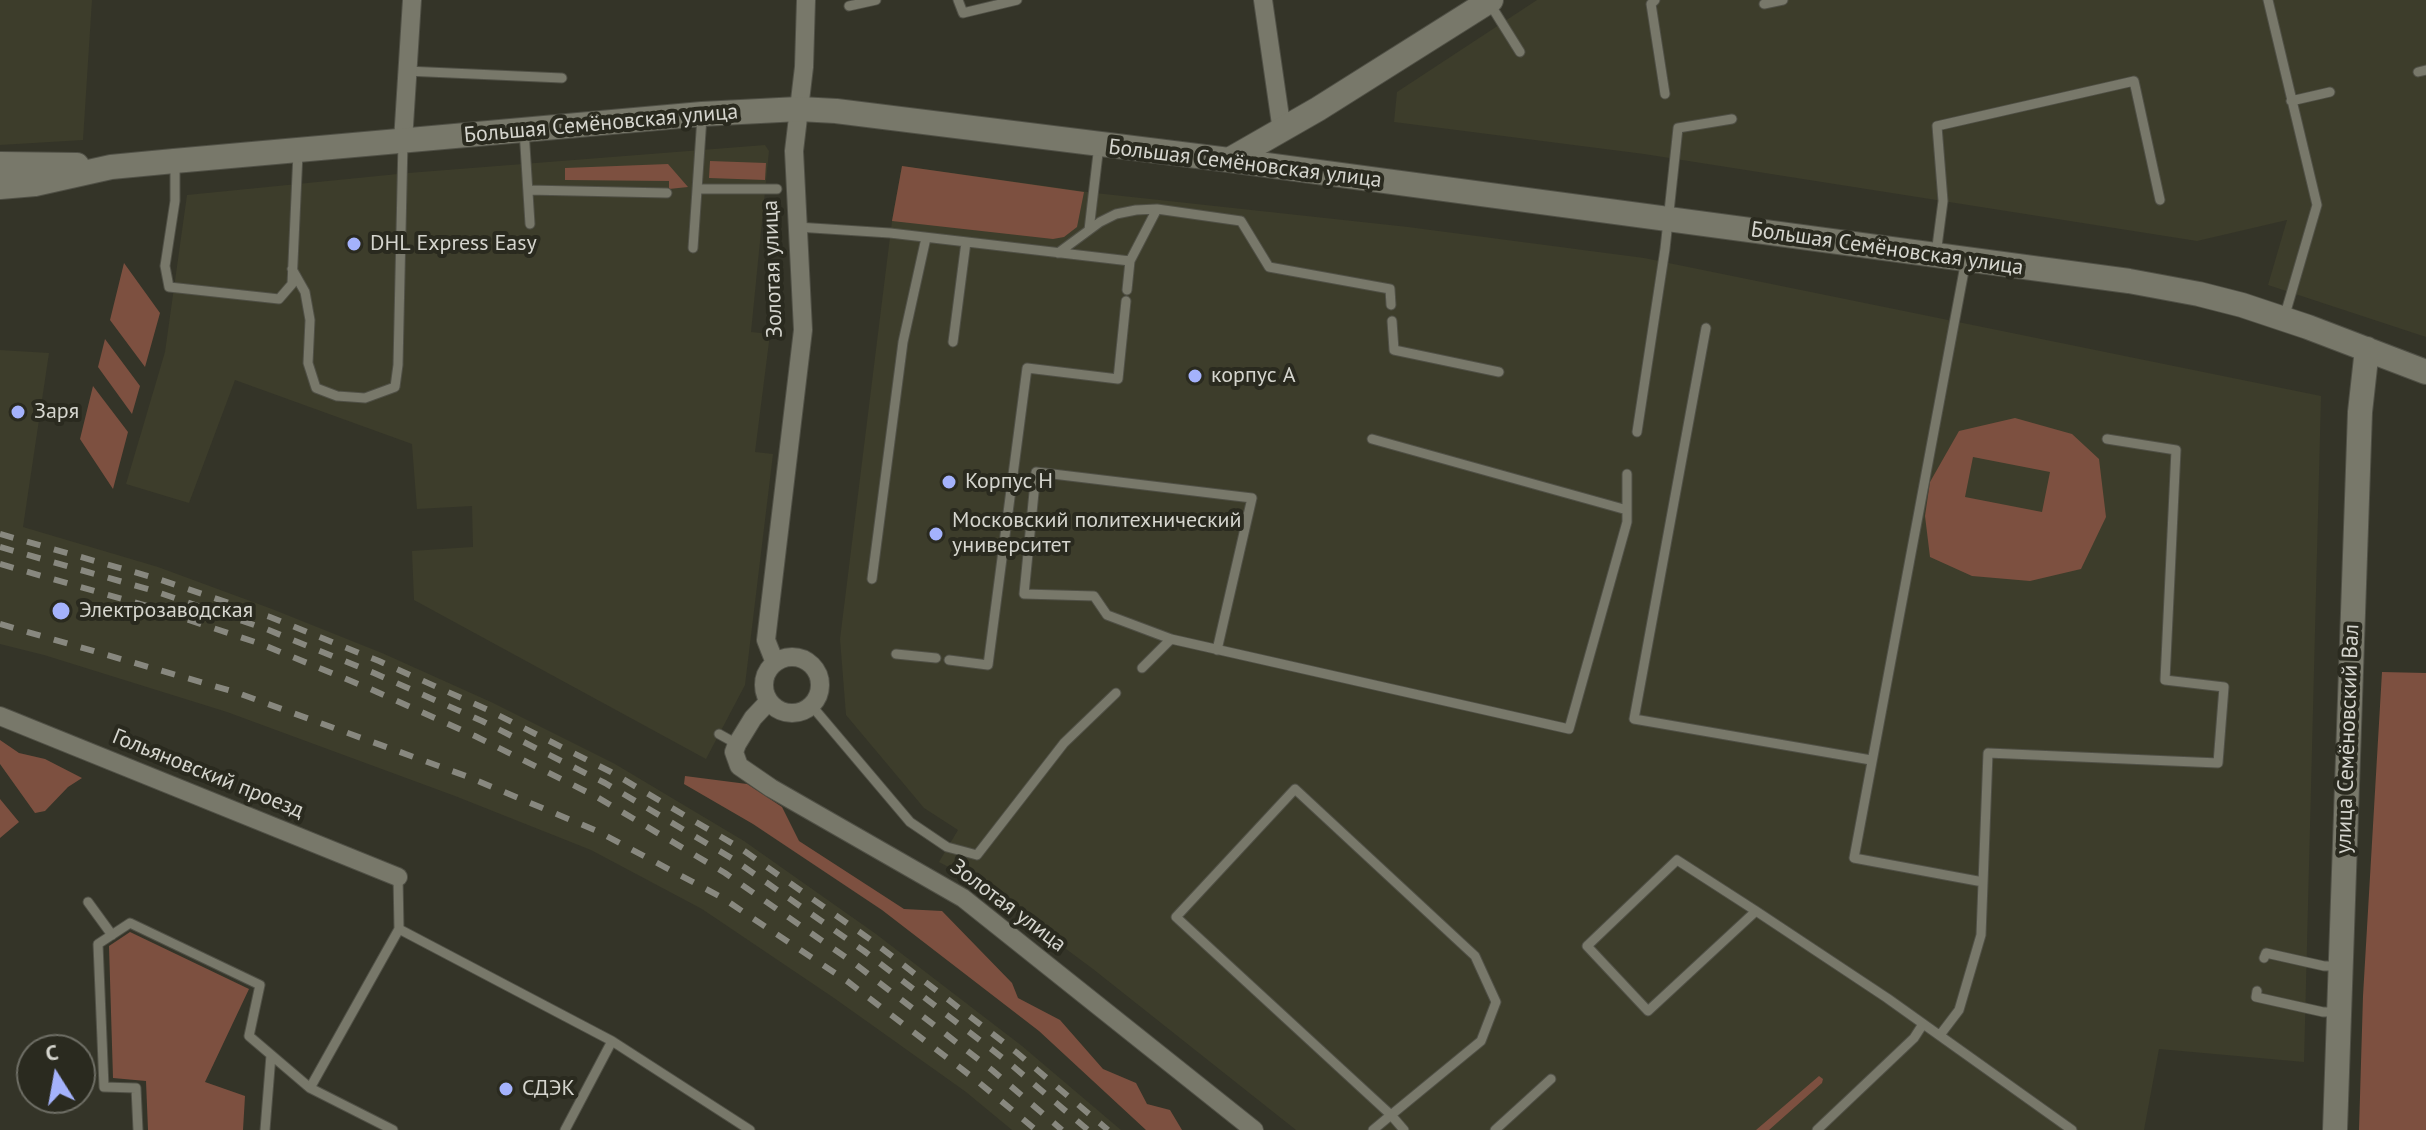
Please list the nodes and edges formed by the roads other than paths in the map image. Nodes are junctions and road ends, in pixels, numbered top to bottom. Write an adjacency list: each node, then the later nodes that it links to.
1 (412, 0): 14 (street)
2 (806, 0): 19 (street, Золотая улица)
3 (876, 0): 12 (lane)
4 (958, 0): 5 (lane)
5 (1017, 0)
6 (1263, 0): 23 (street)
7 (1655, 0): 17 (lane)
8 (1783, 0): 11 (lane)
9 (2268, 0): 18 (lane)
10 (1490, 1): 13 (lane); 23 (main road)
11 (1764, 4)
12 (849, 6)
13 (1520, 52)
14 (406, 71): 15 (lane); 24 (street)
15 (562, 78)
16 (2330, 92): 18 (lane)
17 (1665, 94)
18 (2291, 101): 53 (lane)
19 (799, 109): 20 (main road, Большая Семёновская улица); 25 (main road, Большая Семёновская улица); 40 (street, Золотая улица)
20 (702, 114): 22 (main road, Большая Семёновская улица); 32 (lane)
21 (1732, 119): 38 (lane)
22 (524, 130): 24 (main road, Большая Семёновская улица); 34 (lane)
23 (1282, 131): 27 (main road)
24 (403, 141): 26 (main road, Большая Семёновская улица); 49 (lane)
25 (1099, 145): 27 (main road, Большая Семёновская улица); 41 (lane)
26 (298, 151): 28 (main road, Большая Семёновская улица); 49 (lane)
27 (1229, 160): 38 (main road, Большая Семёновская улица)
28 (174, 161): 30 (main road, Большая Семёновская улица); 49 (lane)
29 (0, 164): 30 (main road, Большая Семёновская улица)
30 (111, 167): 31 (main road, Большая Семёновская улица)
31 (0, 187)
32 (698, 189): 33 (lane); 44 (lane)
33 (777, 189)
34 (528, 190): 35 (lane); 39 (lane)
35 (667, 193)
36 (2160, 200): 46 (lane)
37 (1157, 209): 41 (lane); 48 (lane); 52 (lane)
38 (1669, 220): 46 (main road, Большая Семёновская улица); 61 (lane)
39 (530, 224)
40 (797, 227): 42 (lane); 72 (street, Золотая улица)
41 (1089, 230): 45 (lane)
42 (926, 238): 43 (lane); 66 (lane)
43 (966, 242): 45 (lane); 56 (lane)
44 (693, 248)
45 (1058, 253): 48 (lane)
46 (1936, 256): 47 (main road, Большая Семёновская улица)
47 (1966, 260): 53 (main road, Большая Семёновская улица); 80 (lane)
48 (1130, 261): 50 (lane)
49 (292, 269)
50 (1127, 290)
51 (1126, 301): 71 (lane)
52 (1391, 305)
53 (2284, 319): 57 (main road, Большая Семёновская улица)
54 (1392, 321): 59 (lane)
55 (1706, 328): 80 (lane)
56 (953, 342)
57 (2367, 349): 58 (main road, Большая Семёновская улица); 60 (main road, Большая Семёновская улица); 88 (main road, улица Семёновский Вал)
58 (2426, 365)
59 (1499, 372)
60 (2426, 372)
61 (1637, 432)
62 (1372, 439): 65 (lane)
63 (2107, 439): 82 (lane)
64 (1627, 474): 65 (lane)
65 (1627, 510): 68 (lane)
66 (872, 579)
67 (1171, 639): 68 (lane); 68 (lane); 73 (lane)
68 (1217, 650)
69 (896, 654): 70 (lane)
70 (936, 658)
71 (949, 660)
72 (775, 663): 75 (street, Золотая улица); 76 (street)
73 (1142, 668)
74 (1116, 693): 76 (lane)
75 (769, 701): 76 (street); 79 (street)
76 (811, 705)
77 (0, 716): 81 (street, Гольяновский проезд)
78 (719, 734): 79 (lane)
79 (737, 744): 103 (street, Золотая улица)
80 (1871, 760): 82 (lane)
81 (398, 877): 85 (lane)
82 (1983, 882): 92 (lane)
83 (88, 902): 86 (lane)
84 (1756, 911): 84 (lane); 91 (lane)
85 (399, 929): 93 (lane); 96 (lane)
86 (112, 935): 94 (lane); 98 (lane)
87 (2264, 958): 88 (lane)
88 (2340, 966): 90 (main road, улица Семёновский Вал)
89 (2257, 991): 90 (lane)
90 (2339, 1011): 109 (main road, улица Семёновский Вал)
91 (1923, 1024): 92 (lane); 107 (lane)
92 (1940, 1035): 108 (lane)
93 (612, 1041): 101 (lane); 102 (lane)
94 (271, 1055): 96 (lane); 99 (lane)
95 (1551, 1079): 106 (lane)
96 (310, 1088): 100 (lane)
97 (1391, 1115): 97 (lane); 104 (lane); 105 (lane)
98 (138, 1130)
99 (265, 1130)
100 (393, 1130)
101 (565, 1130)
102 (750, 1130)
103 (1254, 1130)
104 (1373, 1130)
105 (1404, 1130)
106 (1495, 1130)
107 (1817, 1130)
108 (2072, 1130)
109 (2335, 1130)

